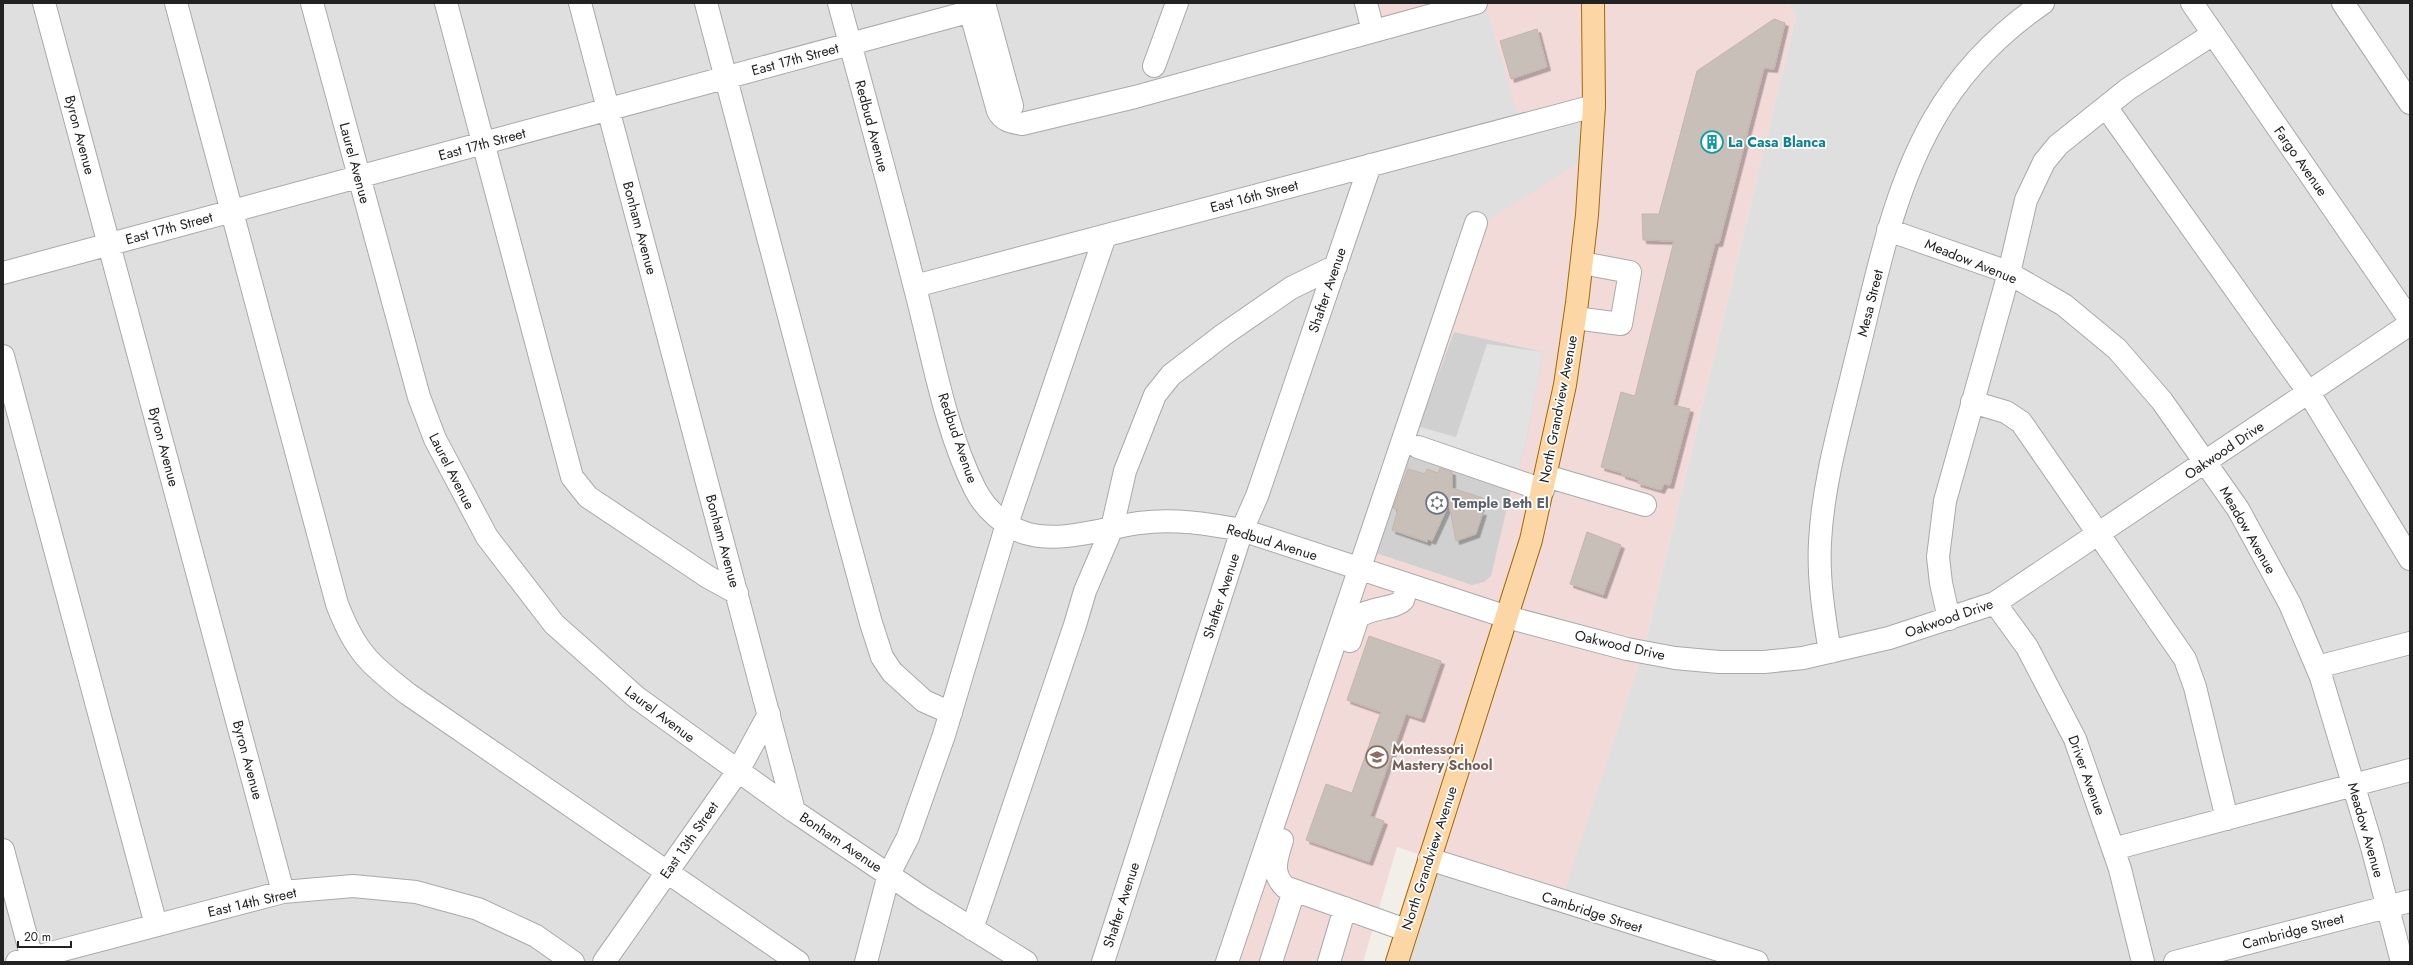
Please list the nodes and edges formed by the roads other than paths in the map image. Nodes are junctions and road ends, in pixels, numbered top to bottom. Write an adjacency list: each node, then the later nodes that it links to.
1 (44, 3): 34 (street, Byron Avenue)
2 (176, 3): 30 (street)
3 (312, 3): 29 (street, Laurel Avenue)
4 (446, 3): 27 (street)
5 (580, 3): 26 (street, Bonham Avenue)
6 (706, 3): 21 (street)
7 (839, 3): 19 (street, Redbud Avenue)
8 (984, 3): 23 (street)
9 (1177, 3): 20 (street)
10 (1366, 3): 17 (street)
11 (1476, 3): 17 (street)
12 (1593, 3): 24 (main road, North Grandview Avenue)
13 (2043, 3): 32 (street, Mesa Street)
14 (2192, 3): 18 (street, Fargo Avenue)
15 (2343, 3): 22 (street)
16 (964, 9): 17 (street); 19 (street, East 17th Street)
17 (1373, 31)
18 (2214, 34): 25 (street); 41 (street, Fargo Avenue)
19 (850, 44): 21 (street, East 17th Street); 39 (street, Redbud Avenue)
20 (1154, 66)
21 (726, 78): 26 (street, East 17th Street); 64 (street)
22 (2410, 103)
23 (1012, 106)
24 (1594, 106): 28 (street, East 16th Street); 35 (main road, North Grandview Avenue)
25 (2106, 107): 38 (street); 44 (street)
26 (608, 109): 27 (street, East 17th Street); 57 (street, Bonham Avenue)
27 (484, 143): 29 (street, East 17th Street); 57 (street)
28 (1370, 166): 33 (street, East 16th Street); 36 (street, Shafter Avenue)
29 (359, 177): 30 (street, East 17th Street); 67 (street, Laurel Avenue)
30 (233, 211): 34 (street, East 17th Street); 74 (street)
31 (1476, 222): 55 (street)
32 (1888, 230): 38 (street, Meadow Avenue); 62 (street, Mesa Street)
33 (1105, 236): 39 (street, East 16th Street); 50 (street)
34 (109, 244): 37 (street, East 17th Street); 77 (street, Byron Avenue)
35 (1582, 263): 40 (main road, North Grandview Avenue); 40 (street)
36 (1336, 266): 51 (street); 52 (street, Shafter Avenue)
37 (3, 273)
38 (2009, 273): 45 (street); 47 (street, Meadow Avenue)
39 (915, 286): 50 (street, Redbud Avenue)
40 (1575, 318): 48 (main road, North Grandview Avenue)
41 (2410, 320)
42 (2410, 324): 44 (street, Oakwood Drive)
43 (3, 356): 81 (street)
44 (2309, 393): 47 (street, Oakwood Drive); 54 (street)
45 (1972, 402): 53 (street); 60 (street)
46 (1418, 448): 48 (street)
47 (2206, 463): 53 (street, Oakwood Drive); 63 (street, Meadow Avenue)
48 (1544, 483): 49 (street); 59 (main road, North Grandview Avenue)
49 (1645, 504)
50 (1007, 524): 51 (street, Redbud Avenue); 64 (street)
51 (1112, 528): 52 (street, Redbud Avenue); 82 (street)
52 (1242, 530): 55 (street, Redbud Avenue); 90 (street, Shafter Avenue)
53 (2098, 534): 58 (street, Oakwood Drive); 70 (street)
54 (2410, 559)
55 (1361, 569): 56 (street, Redbud Avenue); 91 (street)
56 (1406, 584): 59 (street, Redbud Avenue); 76 (street)
57 (737, 593): 65 (street, Bonham Avenue)
58 (1995, 603): 60 (street, Oakwood Drive); 71 (street, Driver Avenue)
59 (1507, 617): 62 (street, Oakwood Drive); 73 (main road, North Grandview Avenue)
60 (1950, 619): 62 (street, Oakwood Drive)
61 (2410, 643): 63 (street)
62 (1830, 652)
63 (2317, 667): 68 (street, Meadow Avenue)
64 (951, 713): 75 (street)
65 (769, 714): 67 (street, East 13th Street); 69 (street, Bonham Avenue)
66 (2410, 770): 68 (street)
67 (738, 771): 69 (street, Laurel Avenue); 74 (street, East 13th Street)
68 (2353, 785): 70 (street); 79 (street, Meadow Avenue)
69 (794, 811): 75 (street, Bonham Avenue)
70 (2227, 819): 71 (street)
71 (2113, 849): 96 (street, Driver Avenue)
72 (3, 850): 84 (street)
73 (1429, 859): 83 (main road, North Grandview Avenue); 95 (street, Cambridge Street)
74 (668, 871): 86 (street, East 13th Street); 87 (street)
75 (889, 874): 82 (street, Bonham Avenue); 88 (street)
76 (1294, 891): 80 (street); 92 (street)
77 (283, 892): 81 (street, East 14th Street); 85 (street, East 14th Street)
78 (2410, 901): 79 (street, Cambridge Street)
79 (2387, 906): 97 (street, Cambridge Street); 98 (street, Meadow Avenue)
80 (1345, 908): 83 (street); 93 (street)
81 (156, 925): 84 (street, East 14th Street)
82 (972, 929): 89 (street, Bonham Avenue)
83 (1406, 930): 94 (main road, North Grandview Avenue)
84 (27, 961)
85 (573, 962)
86 (604, 962)
87 (798, 962)
88 (866, 962)
89 (1026, 962)
90 (1103, 962)
91 (1228, 962)
92 (1272, 962)
93 (1329, 962)
94 (1397, 962)
95 (1757, 962)
96 (2143, 962)
97 (2175, 962)
98 (2402, 962)

